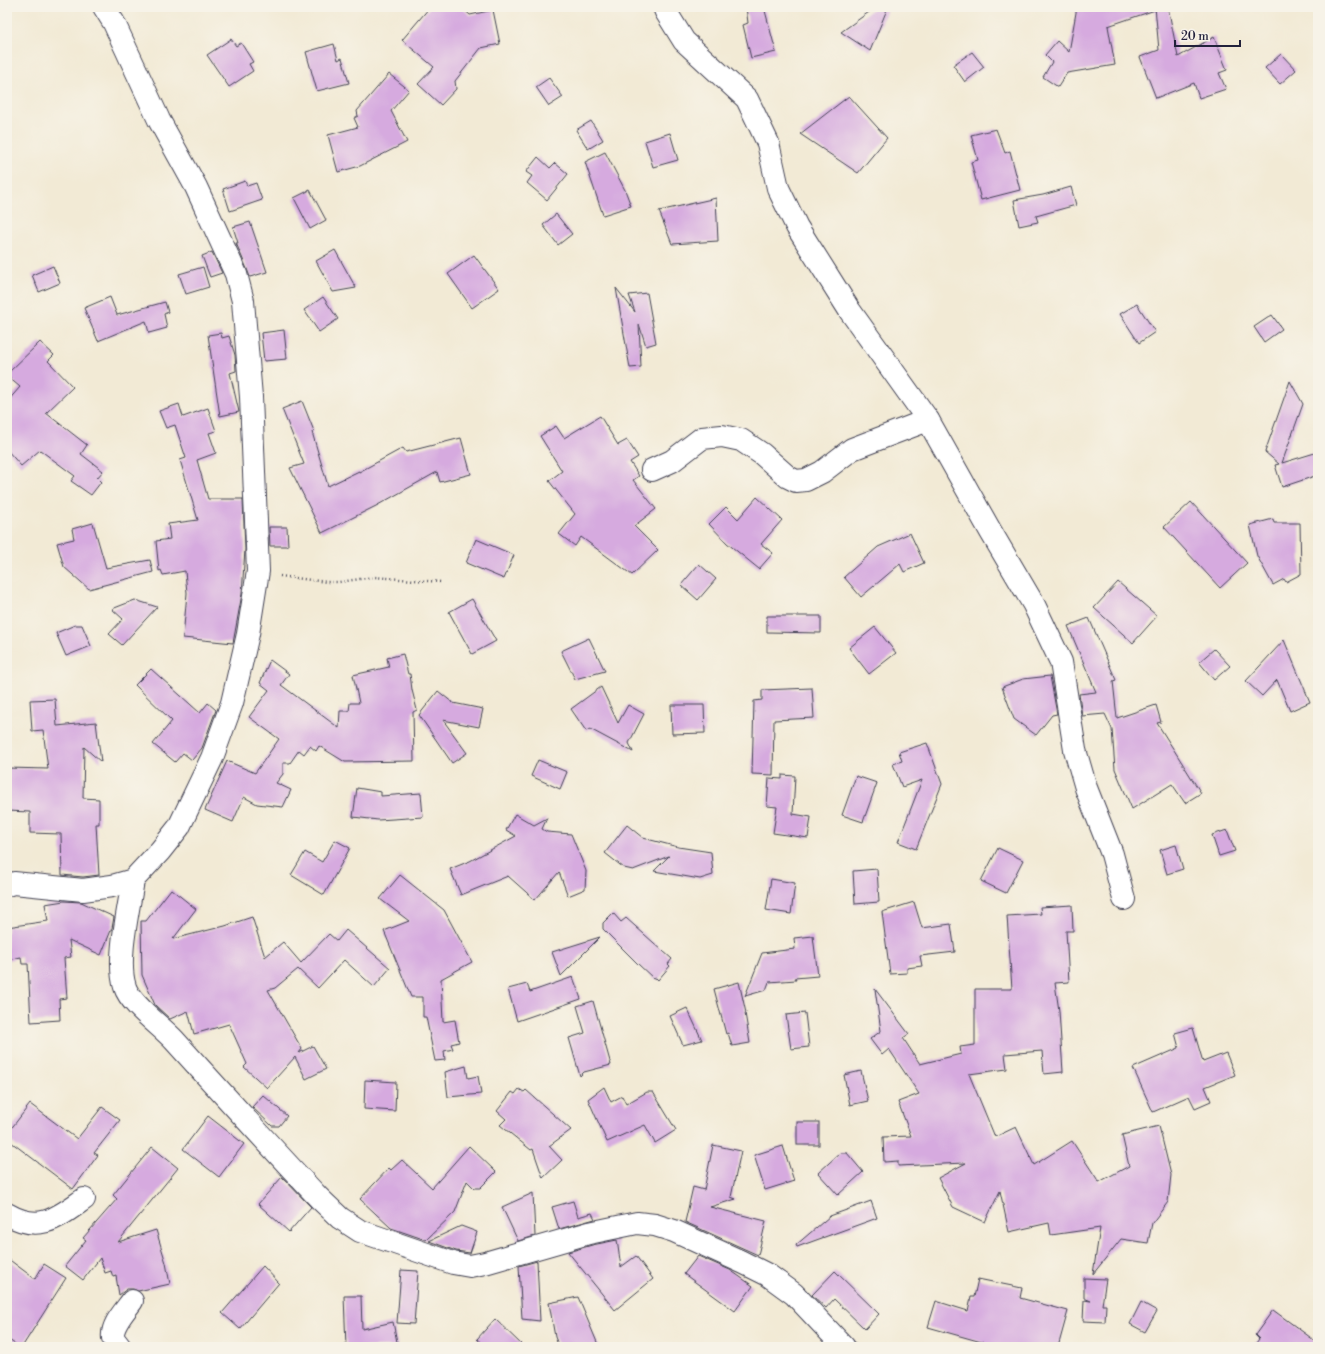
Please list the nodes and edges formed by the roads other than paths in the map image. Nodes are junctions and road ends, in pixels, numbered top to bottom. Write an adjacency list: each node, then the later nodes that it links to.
1 (104, 7): 5 (street)
2 (664, 7): 3 (street)
3 (928, 420): 4 (street); 7 (street)
4 (652, 470)
5 (133, 880): 6 (street); 12 (street)
6 (7, 885)
7 (1124, 900)
8 (84, 1199): 9 (street)
9 (7, 1214)
10 (132, 1301): 11 (street)
11 (120, 1347)
12 (844, 1347)

